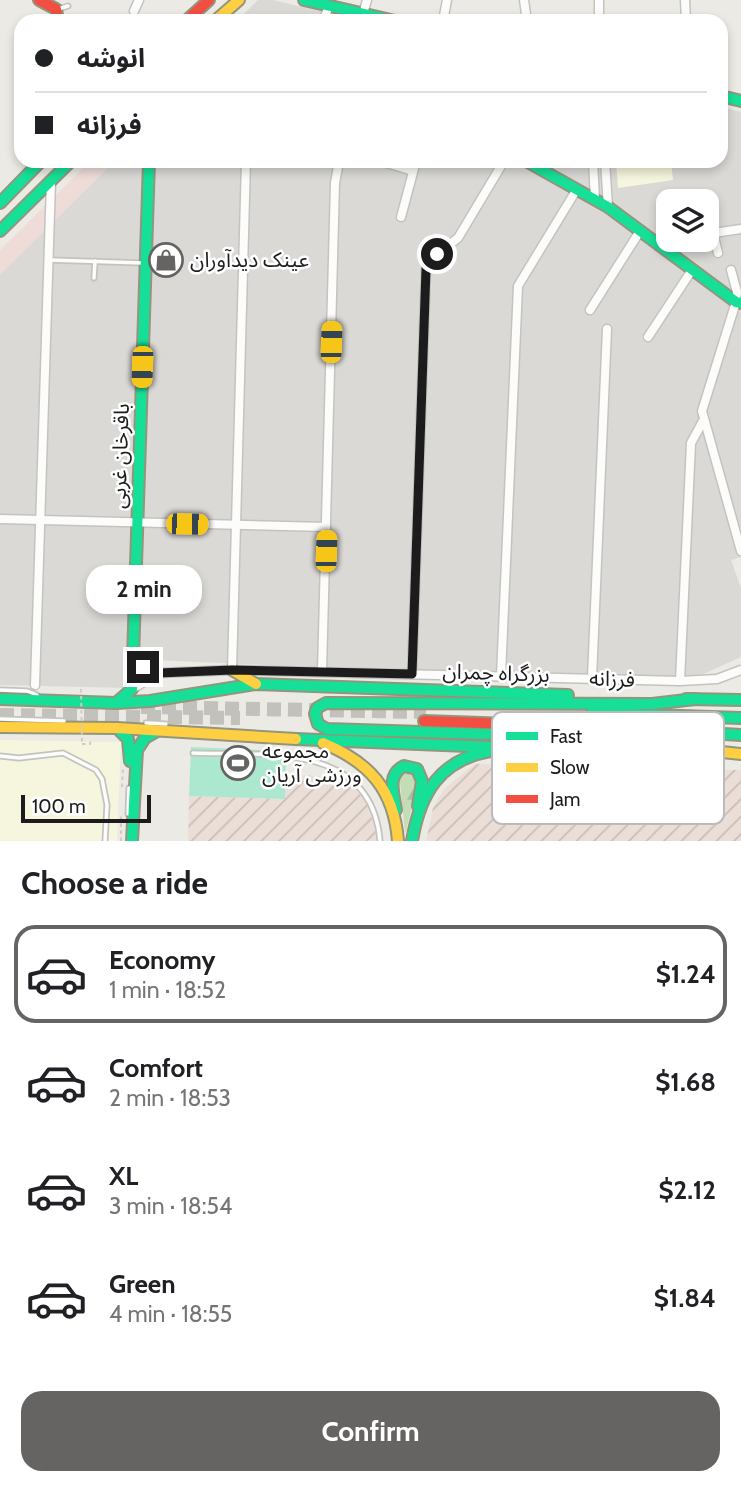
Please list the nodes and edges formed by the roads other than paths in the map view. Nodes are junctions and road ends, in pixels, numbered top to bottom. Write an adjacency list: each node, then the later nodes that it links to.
1 (39, 0): 10 (main road)
2 (139, 0): 9 (street)
3 (209, 0): 12 (main road)
4 (239, 0): 13 (main road)
5 (304, 0): 8 (main road)
6 (367, 0): 15 (street)
7 (68, 6): 11 (lane)
8 (329, 6): 14 (street); 15 (main road)
9 (134, 11)
10 (56, 14)
11 (58, 14)
12 (194, 14)
13 (224, 14)
14 (326, 14)
15 (363, 14)
16 (34, 168): 31 (main road)
17 (64, 168): 28 (main road)
18 (149, 168): 40 (main road, باقرخان غربی)
19 (246, 168): 52 (street)
20 (338, 168): 53 (street)
21 (403, 168): 27 (street)
22 (414, 168): 27 (street)
23 (500, 168): 60 (street)
24 (540, 168): 29 (main road)
25 (593, 168): 30 (street)
26 (605, 168): 32 (street)
27 (413, 171): 33 (street)
28 (51, 181): 35 (main road); 38 (street)
29 (577, 189): 30 (main road); 61 (street)
30 (595, 199): 32 (main road)
31 (0, 203)
32 (608, 207): 36 (main road)
33 (401, 217)
34 (741, 229): 37 (street)
35 (0, 231)
36 (640, 231): 41 (main road); 45 (street)
37 (719, 232)
38 (49, 260): 39 (lane); 50 (street)
39 (94, 261): 40 (lane); 43 (lane)
40 (145, 263): 51 (main road, باقرخان غربی)
41 (692, 270): 44 (main road); 47 (street)
42 (731, 270): 44 (street)
43 (94, 278)
44 (738, 302): 48 (street)
45 (590, 310)
46 (607, 329): 62 (street)
47 (648, 337)
48 (703, 421): 54 (street); 63 (street)
49 (0, 519): 50 (street)
50 (40, 520): 51 (street); 65 (street)
51 (137, 523): 52 (street); 55 (main road, باقرخان غربی)
52 (236, 525): 53 (street); 56 (street)
53 (326, 527): 58 (street)
54 (741, 551)
55 (133, 653): 59 (street); 66 (main road, باقرخان غربی)
56 (232, 670): 58 (street, فرزانه); 59 (street, فرزانه); 64 (main road)
57 (741, 670): 63 (street, فرزانه)
58 (323, 671): 60 (street, فرزانه)
59 (159, 673): 66 (street)
60 (412, 674): 61 (street, فرزانه)
61 (501, 676): 62 (street, فرزانه)
62 (592, 678): 63 (street, فرزانه)
63 (680, 681)
64 (256, 684): 69 (main road, بزرگراه چمران); 72 (main road, بزرگراه چمران)
65 (35, 685)
66 (132, 689): 72 (main road)
67 (0, 690): 71 (lane)
68 (0, 699): 71 (main road, بزرگراه چمران)
69 (695, 699): 70 (main road, بزرگراه چمران); 83 (main road)
70 (741, 700)
71 (52, 701): 72 (main road, بزرگراه چمران)
72 (116, 703)
73 (492, 716): 75 (main road, بزرگراه چمران)
74 (0, 719): 76 (lane)
75 (492, 720)
76 (68, 721)
77 (99, 722): 78 (lane)
78 (129, 722)
79 (142, 723): 85 (lane)
80 (0, 727): 81 (main road)
81 (117, 728): 82 (main road); 90 (main road)
82 (157, 731): 84 (main road); 90 (main road)
83 (492, 735)
84 (320, 741): 86 (main road); 91 (main road)
85 (492, 743)
86 (492, 748)
87 (492, 750): 92 (main road)
88 (193, 753): 95 (lane)
89 (0, 756): 93 (lane)
90 (131, 791): 94 (main road)
91 (398, 839): 92 (main road)
92 (412, 839)
93 (105, 841)
94 (130, 841)
95 (380, 841)

